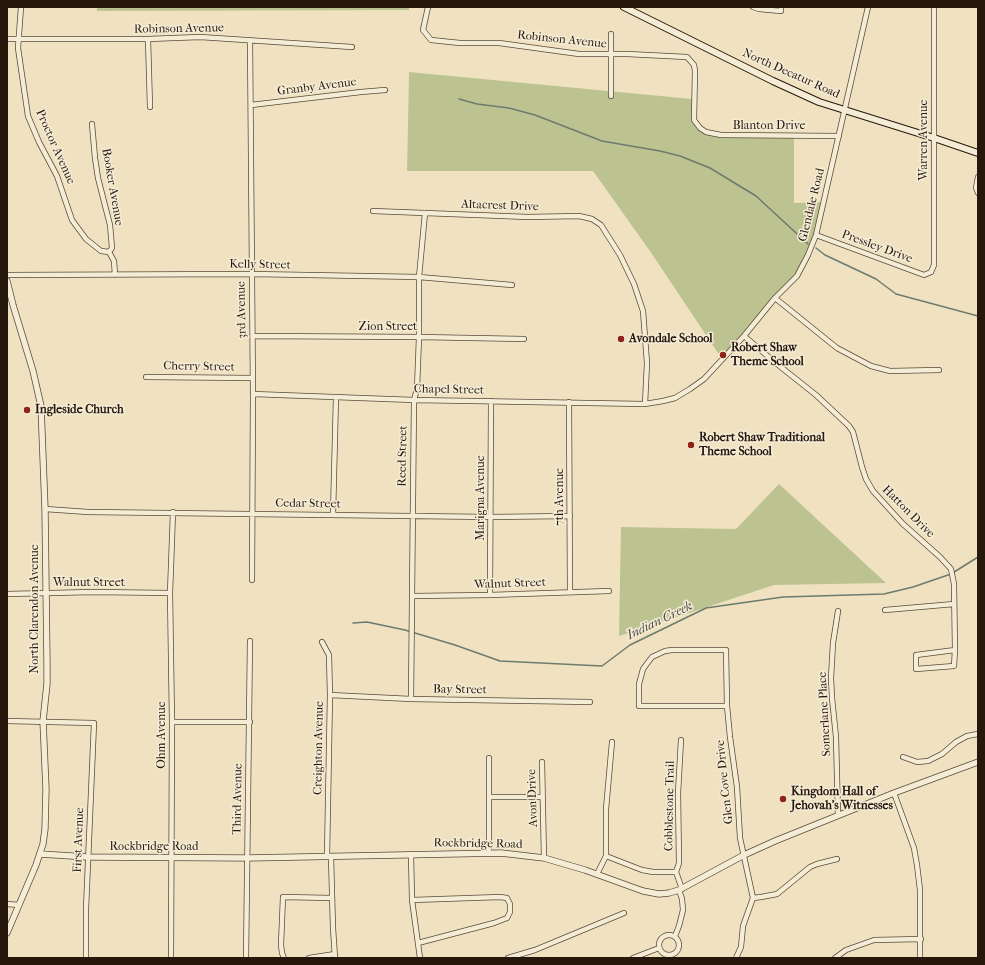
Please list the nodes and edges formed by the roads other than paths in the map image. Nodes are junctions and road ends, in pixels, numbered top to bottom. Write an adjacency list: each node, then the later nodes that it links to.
1 (21, 7): 10 (street, Proctor Avenue)
2 (428, 7): 14 (street, Robinson Avenue)
3 (624, 7): 19 (main road, North Decatur Road)
4 (753, 7): 5 (street)
5 (781, 7)
6 (868, 7): 19 (street, Glendale Road)
7 (934, 7): 23 (street, Warren Avenue)
8 (611, 34): 14 (street)
9 (7, 39): 10 (street, Robinson Avenue)
10 (18, 39): 11 (street, Robinson Avenue); 30 (street, Proctor Avenue)
11 (148, 39): 12 (street, Robinson Avenue); 18 (street)
12 (250, 40): 13 (street, Robinson Avenue); 17 (street, 3rd Avenue)
13 (352, 47)
14 (611, 55): 16 (street); 21 (street, Robinson Avenue)
15 (385, 90): 17 (street, Granby Avenue)
16 (611, 96)
17 (251, 105): 33 (street, 3rd Avenue)
18 (150, 107)
19 (845, 110): 22 (street, Glendale Road); 23 (main road, North Decatur Road)
20 (92, 124): 30 (street, Booker Avenue)
21 (700, 128): 22 (street, Blanton Drive)
22 (839, 136): 29 (street, Glendale Road)
23 (934, 138): 24 (main road, North Decatur Road); 31 (street, Warren Avenue)
24 (978, 153)
25 (978, 177): 26 (street)
26 (978, 193)
27 (373, 211): 28 (street, Altacrest Drive)
28 (425, 213): 35 (street, Reed Street); 51 (street, Altacrest Drive)
29 (816, 235): 31 (street, Pressley Drive); 38 (street, Glendale Road)
30 (109, 252): 32 (street)
31 (931, 272)
32 (115, 274): 33 (street, Kelly Street); 34 (street, Kelly Street)
33 (252, 274): 35 (street, Kelly Street); 39 (street, 3rd Avenue)
34 (7, 275)
35 (419, 277): 37 (street, Kelly Street); 41 (street, Reed Street)
36 (7, 281): 52 (street, North Clarendon Avenue)
37 (512, 285)
38 (775, 298): 40 (street, Glendale Road); 43 (street)
39 (253, 336): 41 (street, Zion Street); 45 (street, 3rd Avenue)
40 (744, 336): 51 (street, Glendale Road); 67 (street, Hatton Drive)
41 (419, 337): 42 (street, Zion Street); 48 (street, Reed Street)
42 (524, 339)
43 (939, 370)
44 (146, 376): 45 (street, Cherry Street)
45 (253, 378): 46 (street, 3rd Avenue)
46 (253, 394): 47 (street, Chapel Street); 54 (street, 3rd Avenue)
47 (336, 397): 48 (street, Chapel Street); 55 (street)
48 (414, 400): 49 (street, Chapel Street); 56 (street, Reed Street)
49 (491, 401): 50 (street, Chapel Street); 58 (street, Marigna Avenue)
50 (570, 402): 51 (street, Chapel Street); 57 (street, 7th Avenue)
51 (645, 404)
52 (45, 509): 53 (street, Cedar Street); 62 (street, North Clarendon Avenue)
53 (173, 512): 54 (street, Cedar Street); 63 (street, Ohm Avenue)
54 (253, 513): 55 (street, Cedar Street); 59 (street, 3rd Avenue)
55 (333, 515): 56 (street, Cedar Street)
56 (412, 515): 58 (street, Cedar Street); 66 (street, Reed Street)
57 (570, 516): 58 (street, Cedar Street); 61 (street, 7th Avenue)
58 (490, 517): 65 (street, Marigna Avenue)
59 (252, 580)
60 (609, 591): 61 (street, Walnut Street)
61 (570, 592): 65 (street, Walnut Street)
62 (46, 593): 63 (street, Walnut Street); 64 (street, Walnut Street); 78 (street, North Clarendon Avenue)
63 (170, 593): 79 (street, Ohm Avenue)
64 (7, 594)
65 (490, 595): 66 (street, Walnut Street)
66 (412, 596): 74 (street, Reed Street)
67 (954, 604): 68 (street); 72 (street, Hatton Drive)
68 (885, 610)
69 (838, 612): 91 (street, Somerlane Place)
70 (250, 641): 80 (street, Third Avenue)
71 (322, 642): 73 (street, Creighton Avenue)
72 (955, 650): 72 (street, Hatton Drive)
73 (330, 695): 74 (street, Bay Street); 98 (street, Creighton Avenue)
74 (411, 699): 75 (street, Bay Street)
75 (590, 702)
76 (727, 706): 76 (street, Glen Cove Drive); 95 (street, Glen Cove Drive)
77 (7, 721): 78 (street)
78 (43, 721): 93 (street, North Clarendon Avenue); 97 (street, First Avenue)
79 (172, 722): 80 (street); 99 (street, Ohm Avenue)
80 (250, 722): 100 (street, Third Avenue)
81 (978, 734): 84 (street)
82 (681, 740): 103 (street, Cobblestone Trail)
83 (612, 742): 96 (street)
84 (903, 757)
85 (489, 758): 89 (street)
86 (542, 762): 90 (street, Avon Drive)
87 (978, 762): 88 (street, Rockbridge Road)
88 (894, 793): 91 (street, Rockbridge Road); 114 (street)
89 (489, 797): 90 (street); 92 (street)
90 (542, 797): 101 (street, Avon Drive)
91 (838, 815): 95 (street, Rockbridge Road)
92 (490, 853): 94 (street, Rockbridge Road); 101 (street, Rockbridge Road)
93 (40, 854): 97 (street, Rockbridge Road); 110 (street, North Clarendon Avenue)
94 (411, 855): 98 (street, Rockbridge Road); 108 (street)
95 (744, 855): 105 (street, Rockbridge Road); 107 (street, Glen Cove Drive)
96 (606, 856): 103 (street); 104 (street)
97 (88, 857): 99 (street, Rockbridge Road); 120 (street, First Avenue)
98 (329, 857): 100 (street, Rockbridge Road); 106 (street, Creighton Avenue)
99 (171, 858): 100 (street, Rockbridge Road); 121 (street, Ohm Avenue)
100 (248, 858): 122 (street, Third Avenue)
101 (544, 858): 104 (street, Rockbridge Road)
102 (837, 859): 107 (street)
103 (676, 872): 105 (street, Cobblestone Trail)
104 (598, 874): 105 (street, Rockbridge Road)
105 (680, 889): 113 (street, Cobblestone Trail)
106 (332, 898): 117 (street, Creighton Avenue); 123 (street)
107 (753, 898): 127 (street)
108 (412, 900): 115 (street); 115 (street)
109 (7, 904): 110 (street)
110 (20, 905): 112 (street, North Clarendon Avenue)
111 (624, 913): 126 (street)
112 (7, 933)
113 (675, 936): 116 (street); 118 (street)
114 (920, 939): 128 (street); 129 (street)
115 (418, 943): 125 (street)
116 (659, 948): 118 (street); 119 (street)
117 (335, 956): 124 (street)
118 (674, 956)
119 (637, 957)
120 (86, 958)
121 (171, 958)
122 (246, 958)
123 (284, 958)
124 (309, 958)
125 (420, 958)
126 (508, 958)
127 (736, 958)
128 (835, 958)
129 (920, 958)

